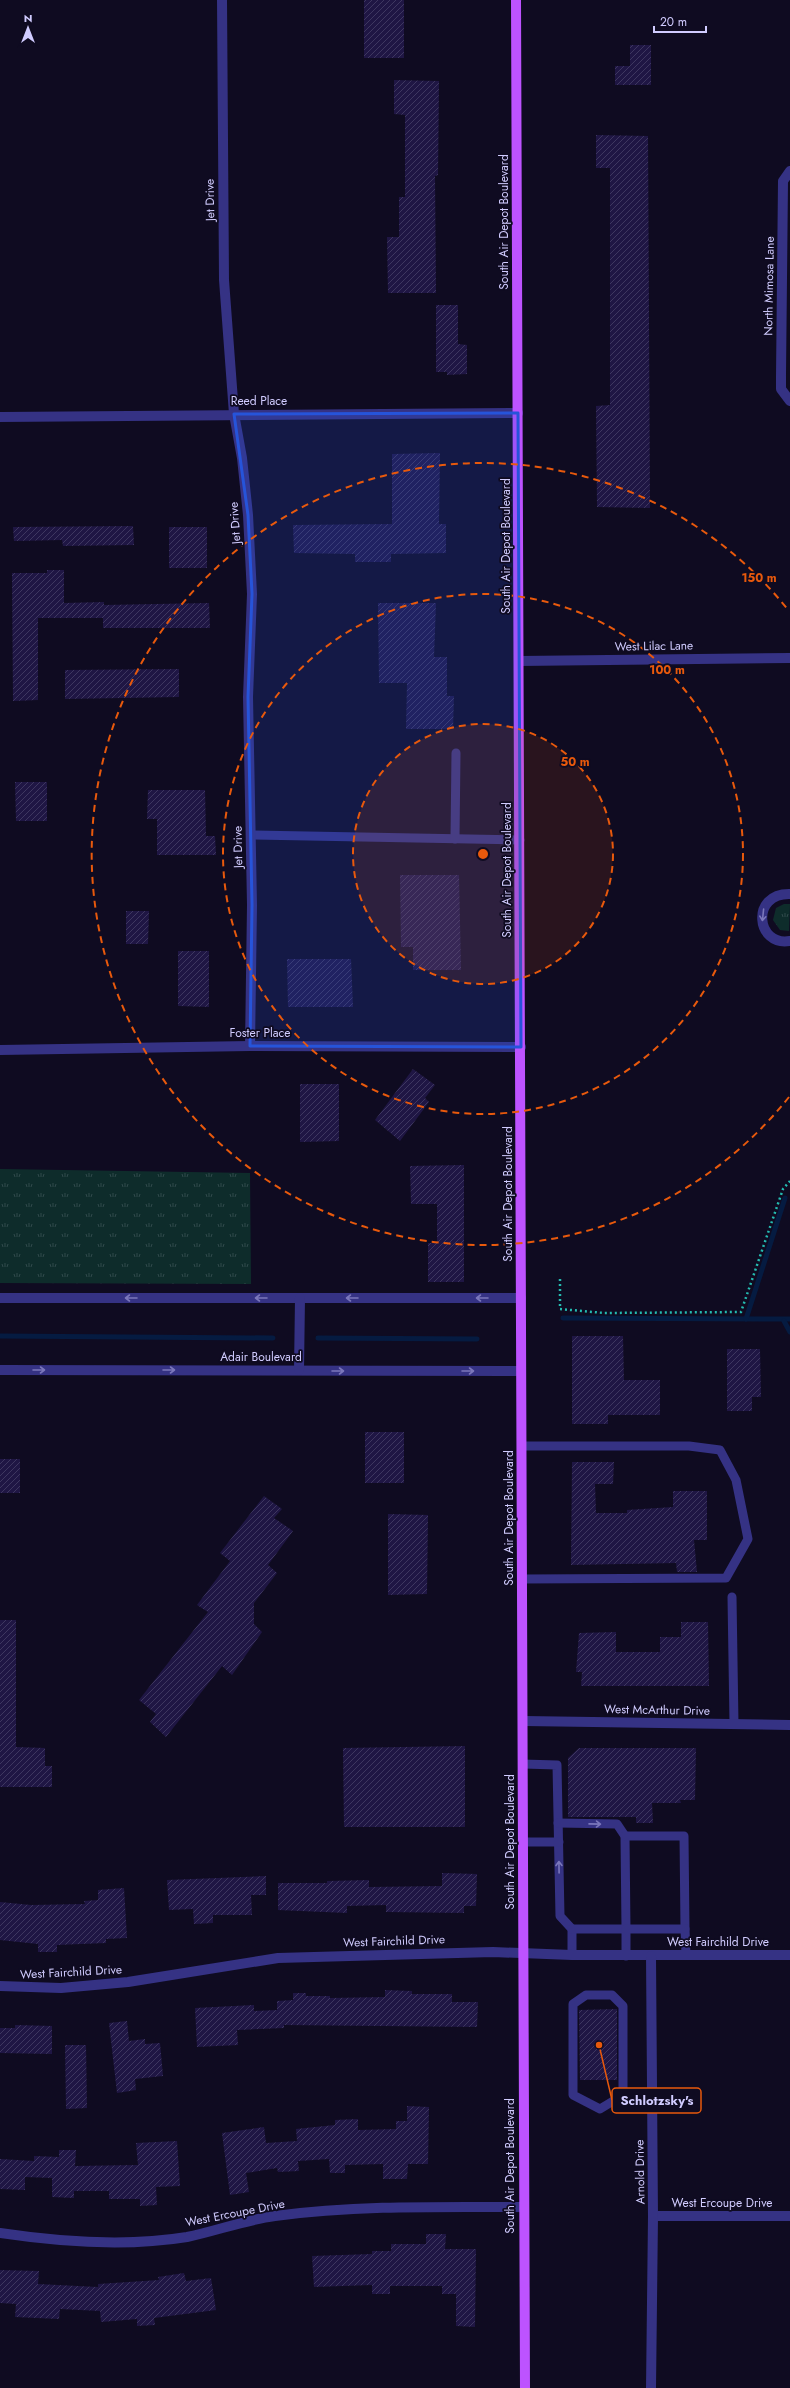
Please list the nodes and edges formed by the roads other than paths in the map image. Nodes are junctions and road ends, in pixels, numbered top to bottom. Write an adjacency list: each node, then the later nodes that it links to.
1 (222, 0): 6 (street, Jet Drive)
2 (516, 0): 5 (main road, South Air Depot Boulevard)
3 (790, 172): 4 (street, North Mimosa Lane)
4 (790, 401)
5 (518, 413): 6 (street, Reed Place); 9 (main road, South Air Depot Boulevard)
6 (234, 414): 7 (street, Reed Place); 11 (street, Jet Drive)
7 (0, 417)
8 (790, 658): 9 (street, West Lilac Lane)
9 (519, 661): 13 (main road, South Air Depot Boulevard)
10 (456, 753): 12 (lane)
11 (251, 836): 12 (lane); 16 (street, Jet Drive)
12 (455, 839): 13 (lane)
13 (520, 840): 17 (main road, South Air Depot Boulevard)
14 (790, 894): 15 (street, one-way to 15)
15 (790, 941)
16 (250, 1046): 17 (street, Foster Place); 18 (street, Foster Place)
17 (521, 1047): 21 (main road, South Air Depot Boulevard)
18 (0, 1050)
19 (0, 1298): 20 (street, one-way to 19)
20 (300, 1298): 21 (street, one-way to 20); 23 (street)
21 (521, 1298): 24 (main road, South Air Depot Boulevard)
22 (0, 1370): 23 (street, Adair Boulevard, one-way to 23)
23 (299, 1370): 24 (street, Adair Boulevard, one-way to 24)
24 (521, 1371): 25 (main road, South Air Depot Boulevard)
25 (522, 1446): 26 (main road, South Air Depot Boulevard); 26 (lane)
26 (523, 1579): 28 (main road, South Air Depot Boulevard)
27 (732, 1597): 29 (lane)
28 (524, 1722): 29 (street, West McArthur Drive); 31 (main road, South Air Depot Boulevard)
29 (734, 1724): 30 (street, West McArthur Drive)
30 (790, 1725)
31 (523, 1764): 32 (lane); 34 (main road, South Air Depot Boulevard)
32 (558, 1823): 33 (lane, one-way to 33); 35 (lane)
33 (625, 1836): 37 (lane); 38 (lane)
34 (523, 1842): 35 (lane); 39 (main road, South Air Depot Boulevard)
35 (558, 1842): 36 (lane, one-way to 35)
36 (572, 1929): 37 (lane); 40 (lane)
37 (626, 1929): 38 (lane); 43 (lane)
38 (685, 1929): 41 (lane)
39 (522, 1954): 40 (street, West Fairchild Drive); 45 (street, West Fairchild Drive); 47 (main road, South Air Depot Boulevard)
40 (572, 1955): 43 (street, West Fairchild Drive)
41 (686, 1955): 42 (street, West Fairchild Drive); 44 (street, West Fairchild Drive)
42 (790, 1955)
43 (626, 1956): 44 (street, West Fairchild Drive)
44 (651, 1956): 48 (street, Arnold Drive)
45 (0, 1986)
46 (600, 2109): 46 (lane)
47 (523, 2207): 50 (street, West Ercoupe Drive); 51 (main road, South Air Depot Boulevard)
48 (653, 2216): 49 (street, West Ercoupe Drive); 52 (street, Arnold Drive)
49 (790, 2216)
50 (0, 2233)
51 (525, 2388)
52 (650, 2388)

